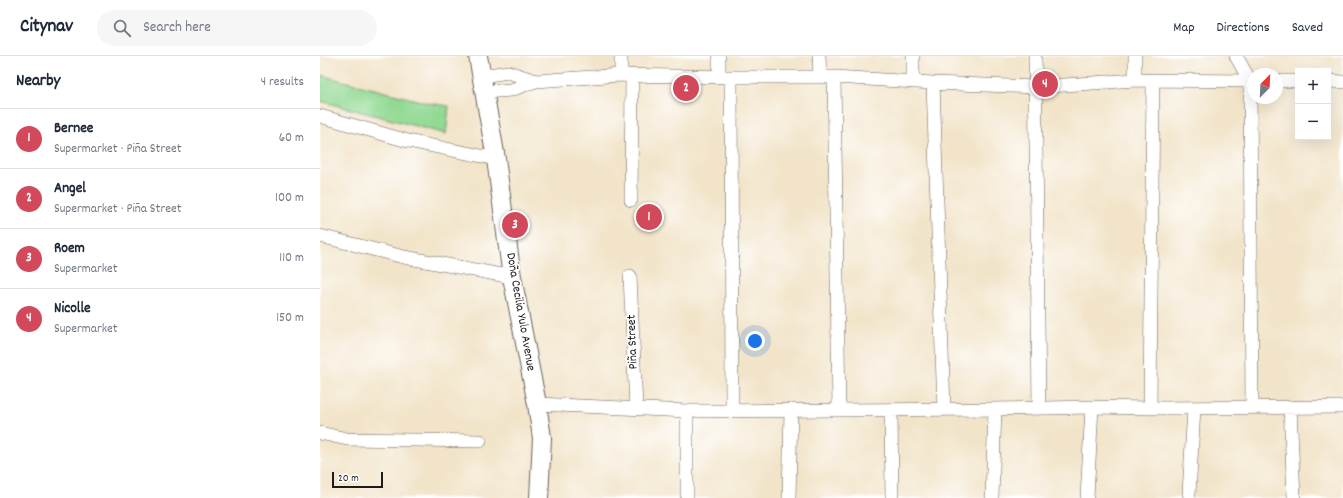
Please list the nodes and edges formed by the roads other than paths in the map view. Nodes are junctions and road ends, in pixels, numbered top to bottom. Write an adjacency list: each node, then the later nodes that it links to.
1 (478, 56): 24 (main road, Doña Cecilia Yulo Avenue)
2 (621, 56): 10 (street)
3 (719, 56): 11 (street)
4 (819, 56): 12 (street)
5 (913, 56): 21 (street)
6 (1035, 56): 25 (street)
7 (1134, 56): 14 (street)
8 (1236, 56): 9 (street)
9 (1247, 73)
10 (626, 76): 11 (street); 16 (street); 29 (street)
11 (725, 77): 12 (street); 43 (street)
12 (820, 77): 13 (street)
13 (834, 77): 21 (street); 45 (street)
14 (1135, 80): 15 (street); 25 (street)
15 (1153, 80): 17 (street); 40 (street)
16 (536, 81): 24 (street); 24 (street)
17 (1247, 81)
18 (1283, 81): 19 (street)
19 (1295, 81)
20 (1331, 81): 22 (street)
21 (913, 82): 23 (street)
22 (1343, 82)
23 (933, 83): 25 (street); 47 (street)
24 (483, 84): 28 (main road, Doña Cecilia Yulo Avenue)
25 (1036, 87): 35 (street)
26 (1252, 104): 36 (street)
27 (320, 116): 28 (street)
28 (496, 159): 32 (main road, Doña Cecilia Yulo Avenue)
29 (631, 200)
30 (320, 236): 32 (street)
31 (630, 276): 39 (street, Piña Street)
32 (512, 277): 33 (main road, Doña Cecilia Yulo Avenue)
33 (537, 404): 39 (street); 53 (main road, Doña Cecilia Yulo Avenue)
34 (1092, 406): 35 (street); 40 (street); 52 (street)
35 (1039, 407): 42 (street)
36 (1252, 407): 37 (street); 41 (street)
37 (1290, 407): 38 (street); 58 (street)
38 (1343, 407)
39 (636, 408): 48 (street)
40 (1150, 408): 41 (street)
41 (1194, 408): 51 (street)
42 (995, 409): 47 (street); 57 (street)
43 (732, 410): 44 (street); 48 (street)
44 (791, 410): 45 (street); 55 (street)
45 (839, 410): 46 (street)
46 (891, 410): 47 (street); 56 (street)
47 (944, 410)
48 (687, 411): 54 (street)
49 (320, 433): 50 (street)
50 (480, 441)
51 (1189, 494)
52 (1088, 497)
53 (539, 498)
54 (687, 498)
55 (789, 498)
56 (892, 498)
57 (992, 498)
58 (1294, 498)

